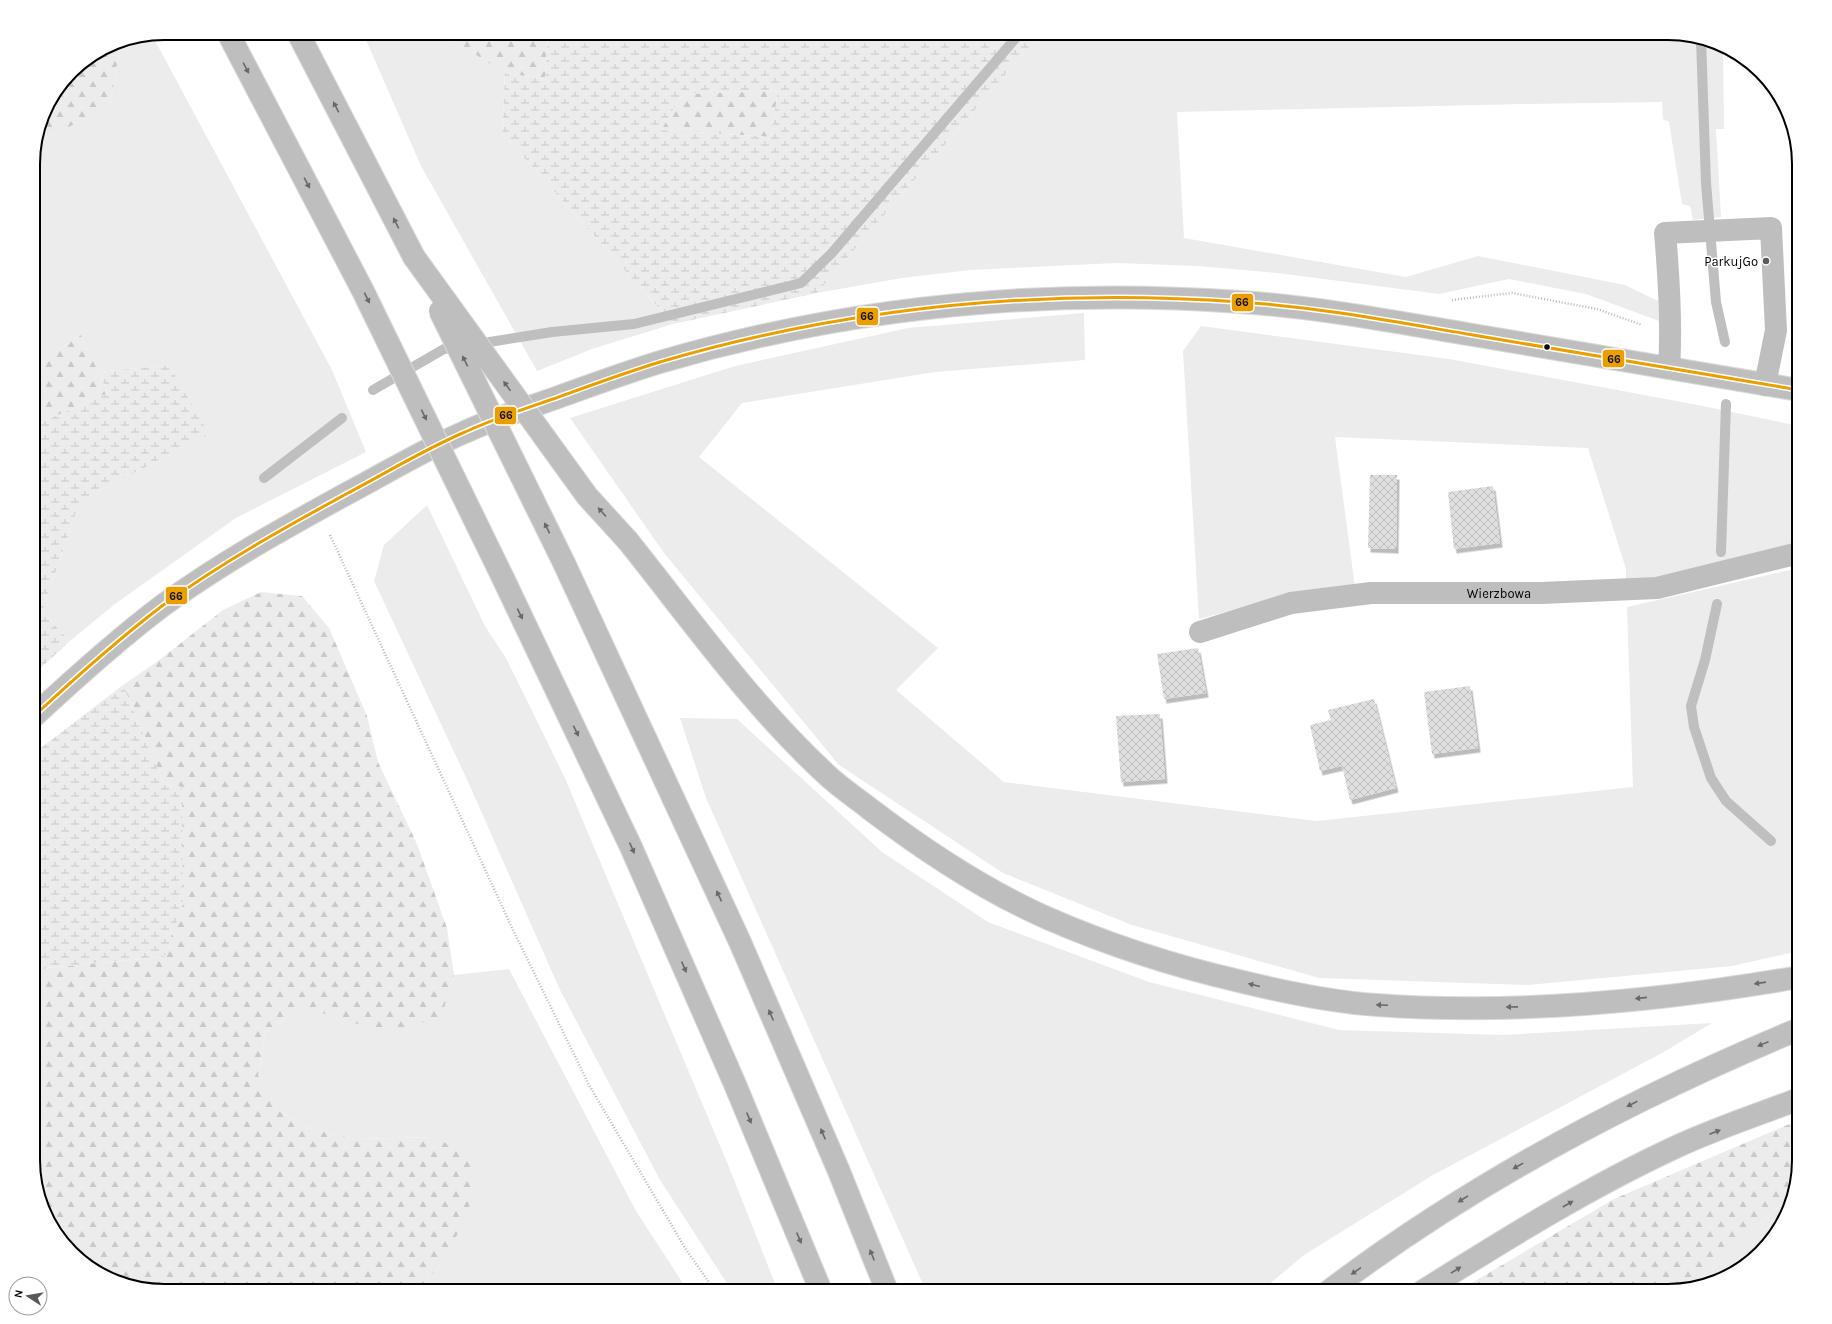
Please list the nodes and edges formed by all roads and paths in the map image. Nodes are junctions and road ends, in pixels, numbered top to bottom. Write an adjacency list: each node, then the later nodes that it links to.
1 (232, 40): 17 (main road, one-way to 17, bridge)
2 (302, 40): 3 (main road, one-way to 2)
3 (414, 257): 13 (main road, one-way to 3, bridge); 18 (main road, one-way to 3, bridge)
4 (1445, 301): 5 (path)
5 (1671, 336): 6 (main road); 7 (main road)
6 (1669, 368): 7 (main road); 9 (main road)
7 (1765, 385): 8 (main road)
8 (1792, 389)
9 (318, 509): 12 (main road); 16 (path)
10 (1792, 555): 11 (main road, Wierzbowa)
11 (1200, 632)
12 (40, 711)
13 (1792, 978)
14 (1792, 1032): 19 (main road, one-way to 19)
15 (1792, 1102): 20 (main road, one-way to 15)
16 (710, 1284)
17 (818, 1284)
18 (884, 1284)
19 (1339, 1284)
20 (1434, 1284)

